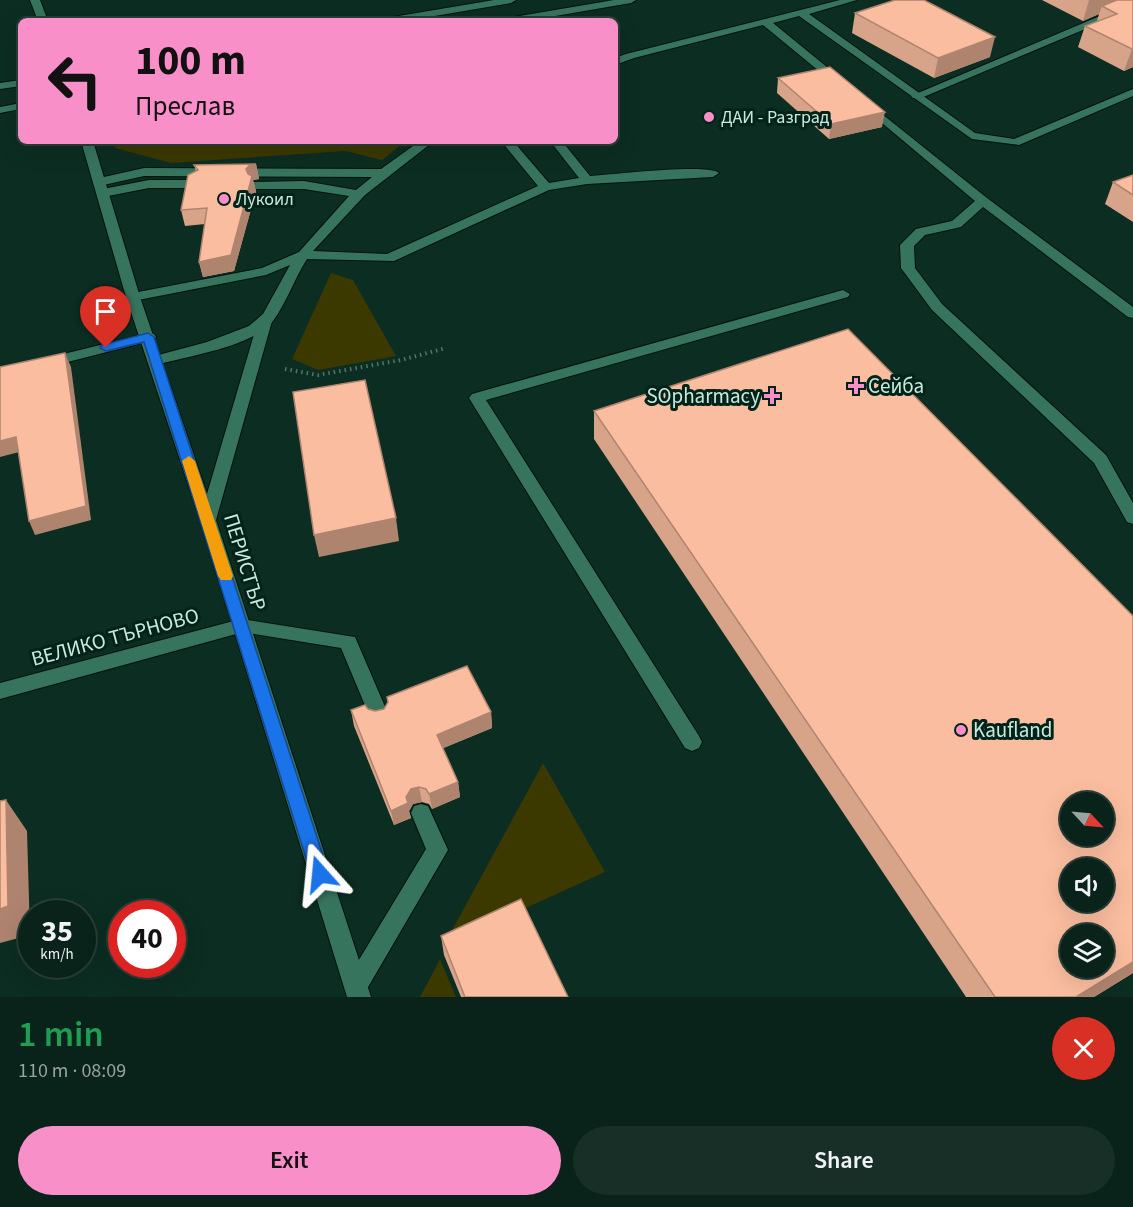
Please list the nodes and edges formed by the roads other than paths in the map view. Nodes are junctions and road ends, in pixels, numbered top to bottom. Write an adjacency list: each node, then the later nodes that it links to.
1 (35, 0): 7 (street)
2 (511, 0): 8 (street)
3 (631, 0): 9 (street)
4 (852, 0): 6 (street)
5 (1133, 6): 15 (street)
6 (800, 12): 10 (street); 15 (street)
7 (43, 18)
8 (405, 18)
9 (526, 18)
10 (764, 21): 11 (street); 30 (street)
11 (618, 59)
12 (18, 83): 13 (street)
13 (0, 86)
14 (1133, 92): 15 (street)
15 (917, 96)
16 (18, 107): 17 (street)
17 (0, 110)
18 (88, 144): 28 (street, ПЕРИСТЪР)
19 (424, 144): 22 (street)
20 (510, 144): 27 (street)
21 (558, 144): 24 (street)
22 (381, 173): 28 (street); 29 (street)
23 (713, 173): 24 (street)
24 (587, 180): 27 (street)
25 (194, 184): 28 (street)
26 (257, 185): 29 (street)
27 (546, 187): 31 (street)
28 (101, 188): 33 (street, ПЕРИСТЪР)
29 (357, 194): 31 (street)
30 (983, 201): 34 (street); 39 (street)
31 (302, 255): 33 (street); 35 (street)
32 (843, 294): 44 (street)
33 (134, 297): 36 (street, ПЕРИСТЪР)
34 (1133, 314)
35 (265, 321): 37 (street); 40 (street)
36 (148, 337): 37 (street, ПЕРИСТЪР); 38 (street)
37 (156, 360): 40 (street, ПЕРИСТЪР)
38 (34, 366)
39 (1133, 518)
40 (208, 520): 41 (street, ПЕРИСТЪР)
41 (241, 626): 42 (street, ВЕЛИКО ТЪРНОВО); 43 (street); 46 (street, ПЕРИСТЪР)
42 (0, 691)
43 (379, 716)
44 (692, 742)
45 (421, 813): 46 (street)
46 (358, 992)

